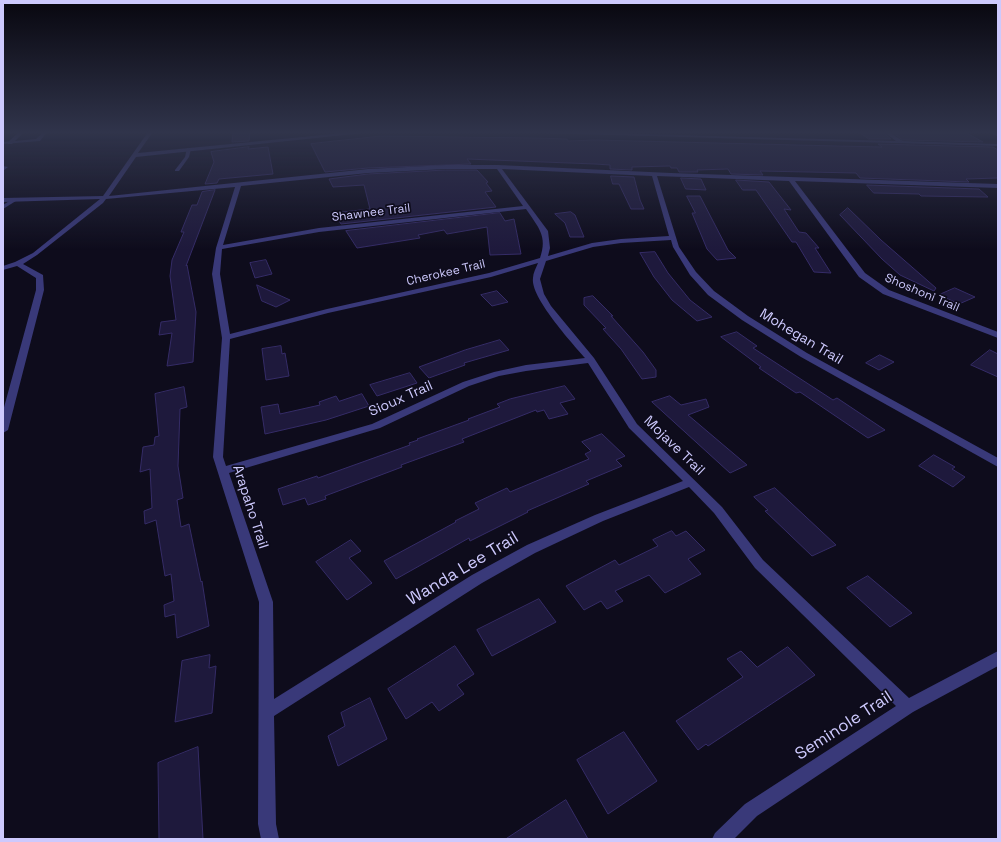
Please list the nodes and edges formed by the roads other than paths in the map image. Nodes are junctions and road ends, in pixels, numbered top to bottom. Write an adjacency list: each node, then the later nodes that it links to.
1 (124, 171): 9 (street)
2 (370, 171): 7 (street)
3 (501, 171): 13 (street, Mojave Trail)
4 (594, 171): 5 (street)
5 (654, 174): 6 (street); 14 (street, Mohegan Trail)
6 (791, 179): 8 (street); 19 (street, Shoshoni Trail)
7 (238, 185): 9 (street); 15 (street, Arapaho Trail)
8 (998, 186)
9 (106, 197): 10 (street); 17 (street)
10 (16, 199): 11 (street); 12 (lane)
11 (3, 200)
12 (3, 207)
13 (527, 207): 15 (street, Shawnee Trail); 16 (street, Mojave Trail)
14 (673, 238): 16 (street, Cherokee Trail); 23 (street, Mohegan Trail)
15 (219, 248): 20 (street, Arapaho Trail)
16 (543, 259): 20 (street, Cherokee Trail); 21 (street, Mojave Trail)
17 (18, 264): 18 (street); 22 (street)
18 (3, 268)
19 (998, 335)
20 (226, 338): 24 (street, Arapaho Trail)
21 (591, 360): 24 (street, Sioux Trail); 25 (street, Mojave Trail)
22 (3, 430)
23 (998, 463)
24 (223, 471): 28 (street, Arapaho Trail)
25 (691, 482): 27 (street, Mojave Trail); 28 (street, Wanda Lee Trail)
26 (998, 658): 27 (street, Seminole Trail)
27 (908, 707): 30 (street, Seminole Trail)
28 (267, 712): 29 (street, Arapaho Trail)
29 (270, 839)
30 (721, 839)

